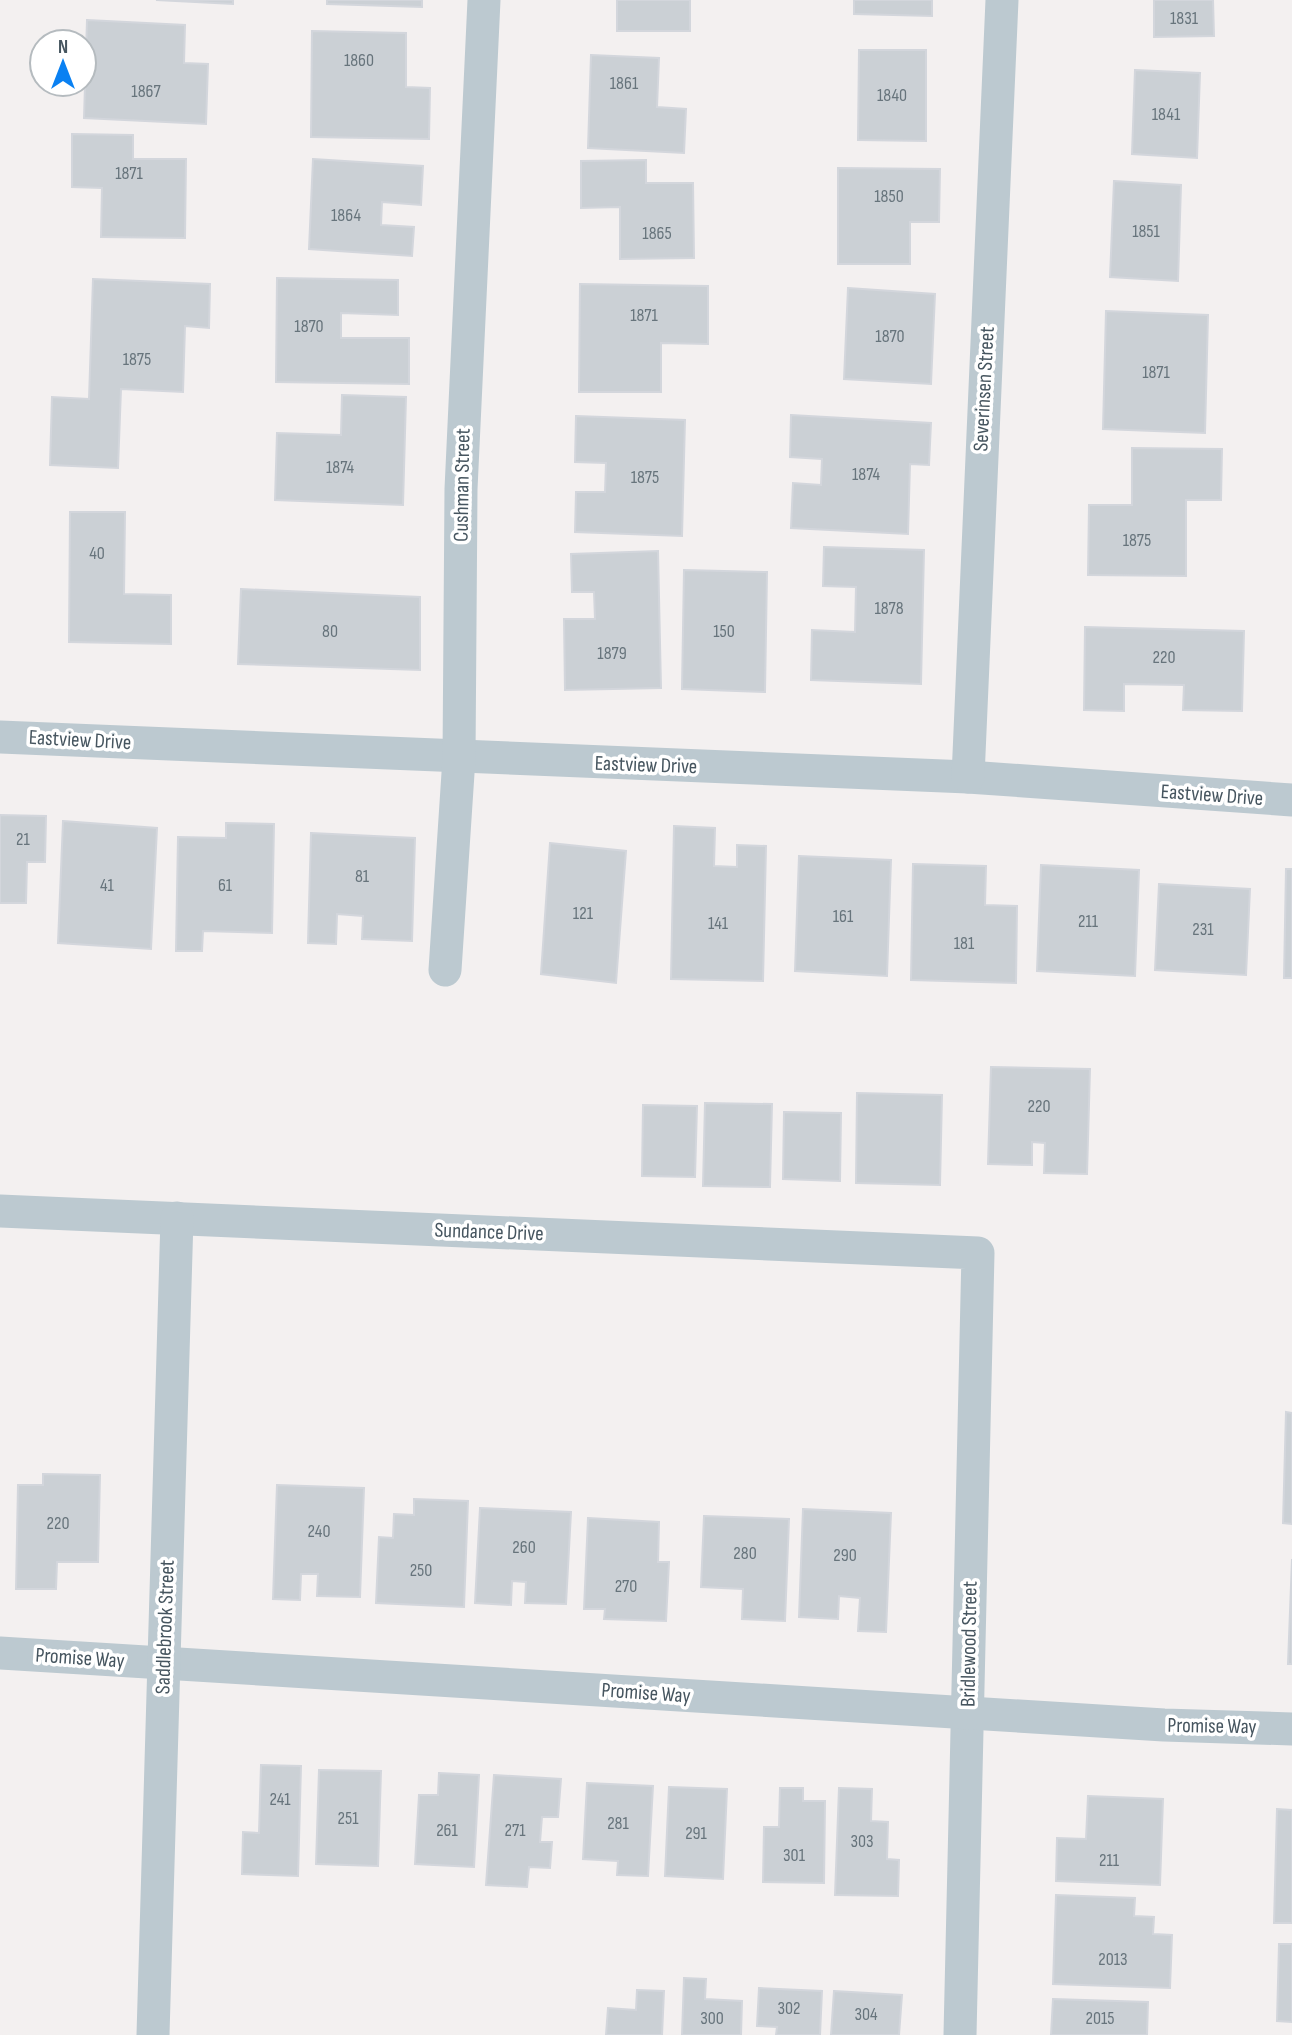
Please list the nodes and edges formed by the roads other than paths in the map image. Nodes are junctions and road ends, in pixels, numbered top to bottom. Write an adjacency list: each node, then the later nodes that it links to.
1 (484, 0): 4 (street, Cushman Street)
2 (1002, 0): 5 (street, Severinsen Street)
3 (0, 737): 4 (street, Eastview Drive)
4 (459, 758): 5 (street, Eastview Drive); 7 (street, Cushman Street)
5 (968, 777): 6 (street, Eastview Drive)
6 (1292, 800)
7 (445, 970)
8 (0, 1210): 9 (street, Sundance Drive)
9 (177, 1218): 10 (street, Sundance Drive); 12 (street, Saddlebrook Street)
10 (978, 1253): 13 (street, Bridlewood Street)
11 (0, 1653): 12 (street, Promise Way)
12 (163, 1663): 13 (street, Promise Way); 15 (street, Saddlebrook Street)
13 (968, 1713): 14 (street, Promise Way); 16 (street, Bridlewood Street)
14 (1292, 1729)
15 (153, 2035)
16 (960, 2035)

